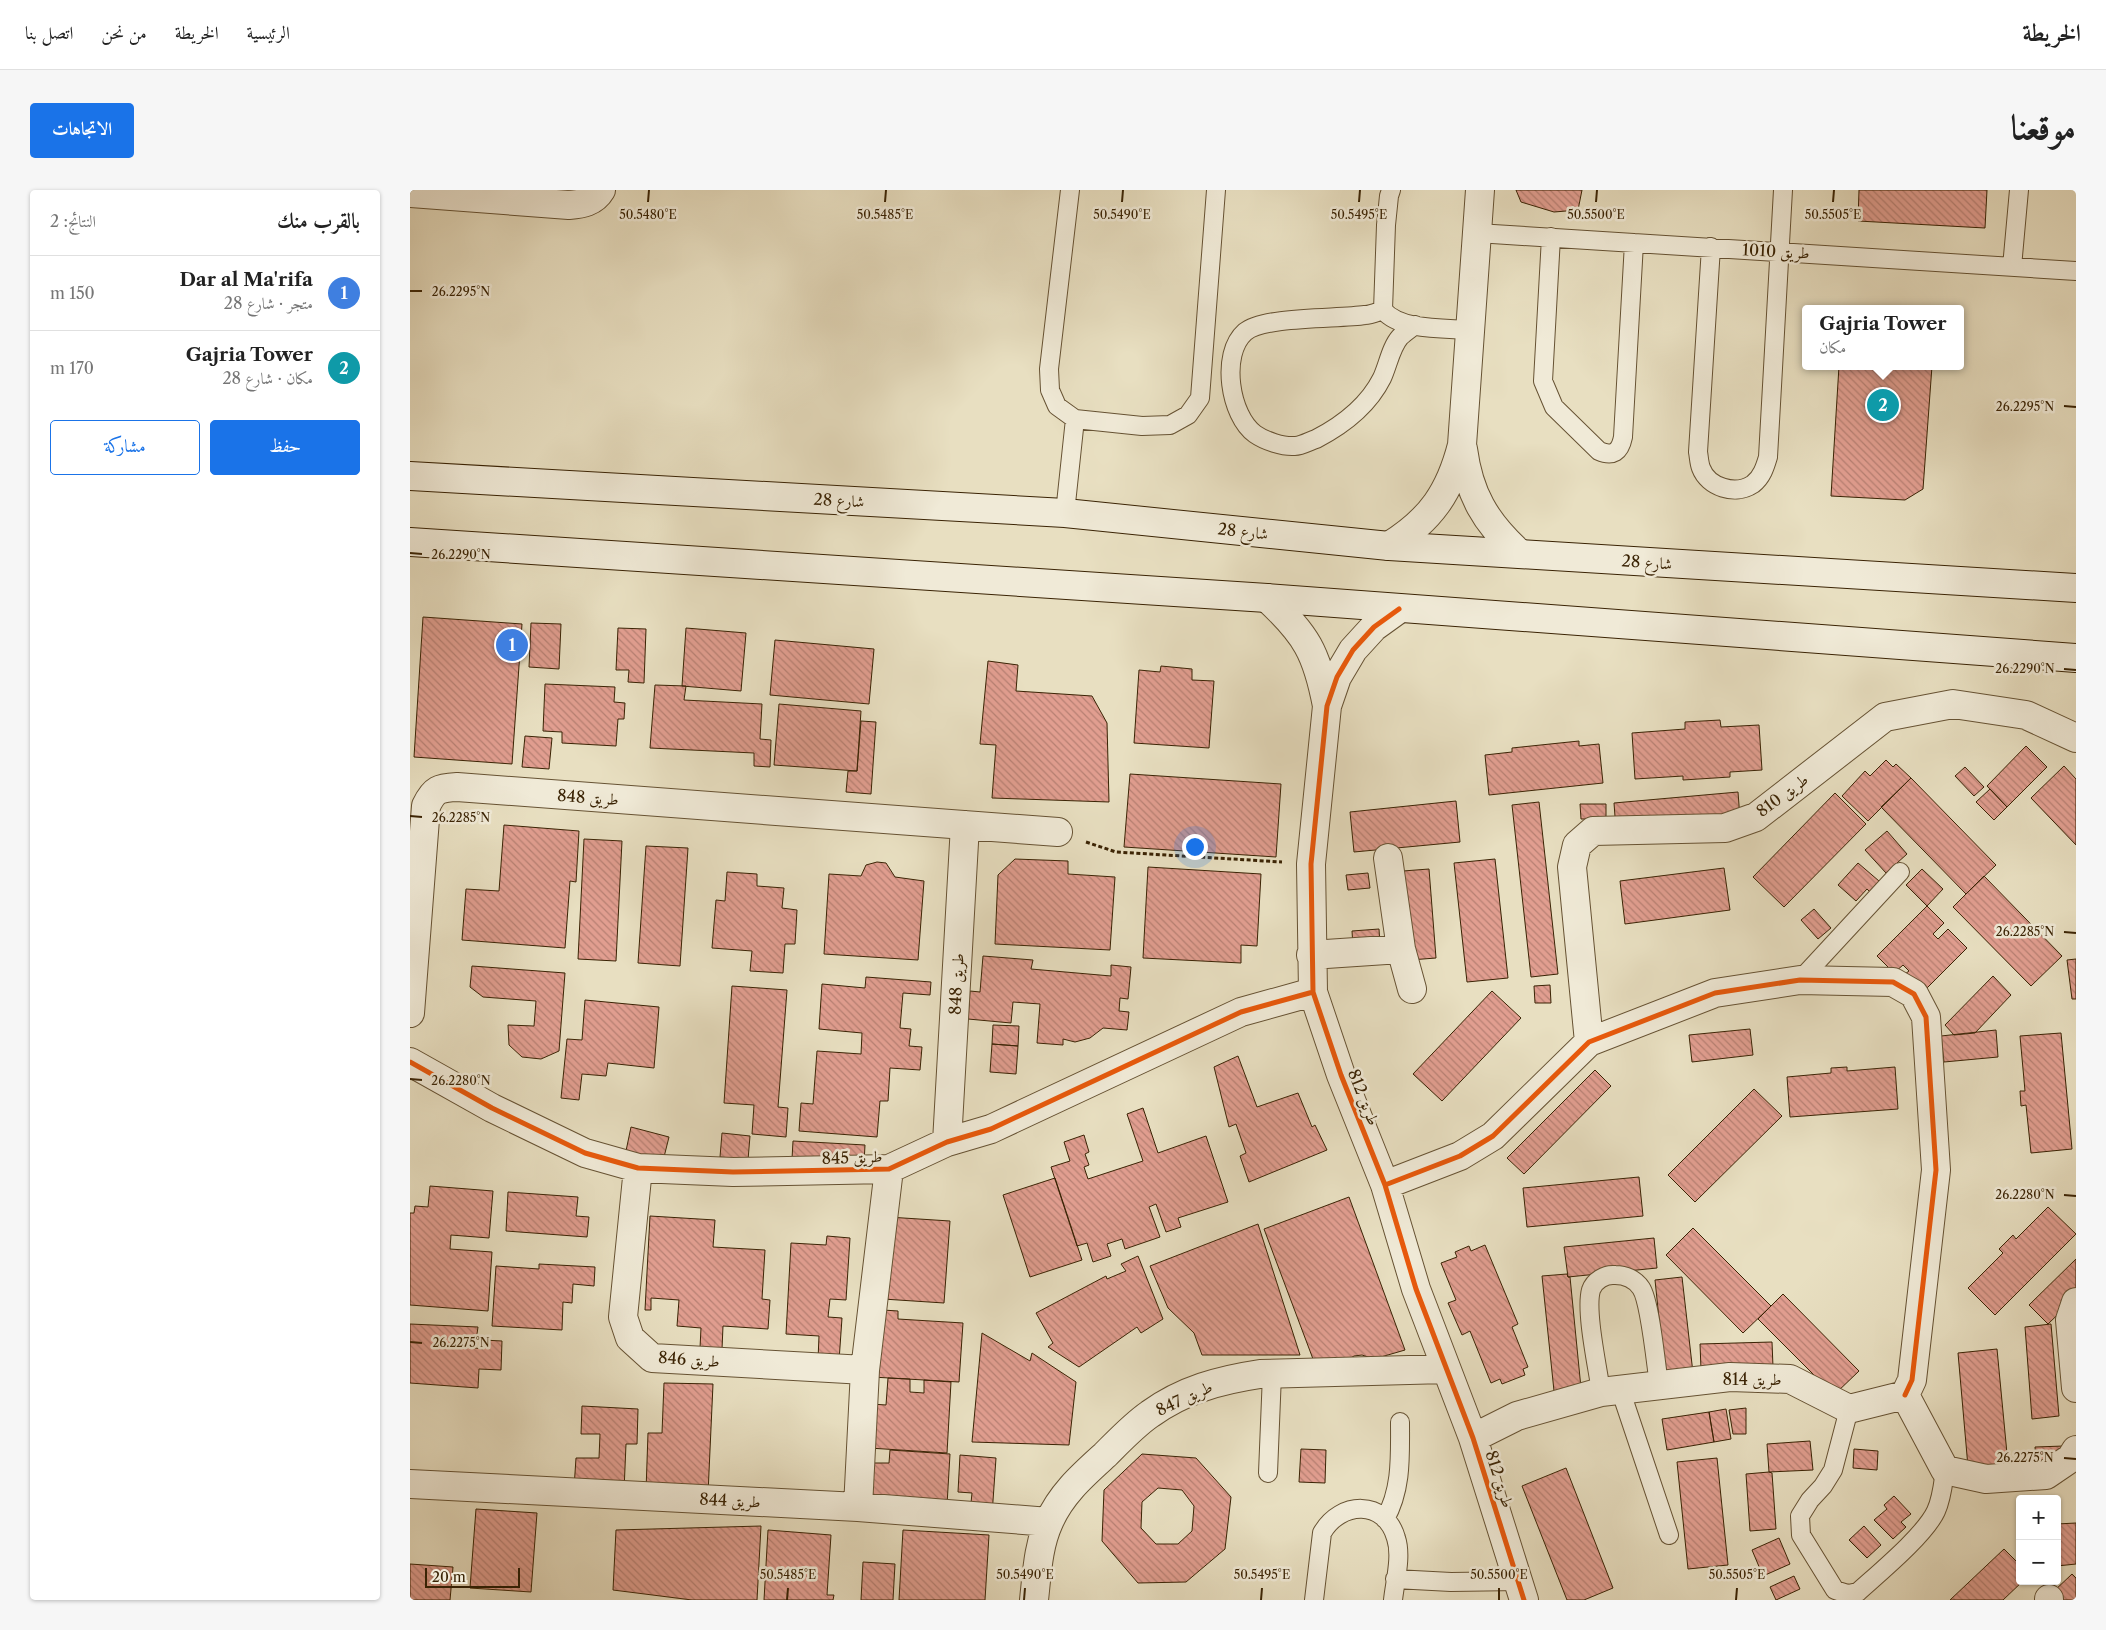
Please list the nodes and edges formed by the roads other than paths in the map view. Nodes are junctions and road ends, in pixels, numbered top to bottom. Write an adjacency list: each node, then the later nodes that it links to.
1 (1070, 190): 19 (lane)
2 (1216, 190): 19 (lane)
3 (1391, 190): 16 (lane)
4 (1480, 190): 9 (street)
5 (1783, 190): 13 (lane)
6 (2019, 190): 14 (lane)
7 (410, 193): 8 (street)
8 (599, 193)
9 (1476, 233): 10 (lane, طريق 1010); 18 (street)
10 (1551, 237): 11 (lane, طريق 1010); 11 (lane)
11 (1634, 243): 12 (lane, طريق 1010)
12 (1711, 247): 13 (lane, طريق 1010); 13 (lane)
13 (1779, 252): 14 (lane, طريق 1010)
14 (2012, 267): 15 (lane, طريق 1010)
15 (2076, 271)
16 (1383, 310): 17 (lane); 17 (lane)
17 (1415, 325): 18 (lane)
18 (1470, 330): 20 (street)
19 (1075, 419): 22 (lane)
20 (1462, 444): 24 (street); 25 (street)
21 (410, 476): 22 (street, شارع 28)
22 (1065, 513): 24 (street, شارع 28)
23 (410, 542): 27 (street)
24 (1389, 546): 25 (street, شارع 28)
25 (1519, 553): 26 (street, شارع 28)
26 (2076, 588)
27 (1266, 598): 28 (street); 30 (street, طريق 812)
28 (1398, 609): 29 (street); 30 (street, طريق 812)
29 (2076, 658)
30 (1327, 706): 37 (street, طريق 812)
31 (2076, 738): 42 (street, طريق 810)
32 (965, 825): 33 (street, طريق 848); 41 (street, طريق 848); 44 (street, طريق 848)
33 (1058, 832)
34 (1388, 858): 36 (street)
35 (1900, 872): 38 (lane)
36 (1401, 949): 37 (street); 39 (street)
37 (1311, 954): 40 (street, طريق 812)
38 (1800, 980): 42 (street); 55 (street)
39 (1412, 989)
40 (1313, 992): 44 (street, طريق 845); 47 (street, طريق 812)
41 (410, 1013)
42 (1589, 1042): 47 (street)
43 (410, 1062): 45 (street, طريق 845)
44 (947, 1142): 46 (street, طريق 845)
45 (638, 1168): 46 (street, طريق 845); 50 (street, طريق 846)
46 (890, 1168): 50 (street)
47 (1385, 1185): 49 (street, طريق 812)
48 (2076, 1302): 53 (street)
49 (1446, 1369): 51 (street, طريق 847); 58 (street, طريق 812)
50 (865, 1370): 63 (street)
51 (1272, 1374): 61 (lane); 65 (street, طريق 847)
52 (1659, 1385): 54 (street, طريق 814); 54 (lane); 56 (street, طريق 814)
53 (2076, 1388)
54 (1611, 1391): 58 (street, طريق 814); 66 (lane)
55 (1905, 1395): 56 (street); 60 (street)
56 (1849, 1409): 60 (lane)
57 (1400, 1422): 64 (lane)
58 (1473, 1438): 68 (street, طريق 812)
59 (2076, 1450): 60 (street)
60 (1945, 1470)
61 (1268, 1473)
62 (410, 1484): 63 (street, طريق 844)
63 (858, 1506): 65 (street, طريق 844)
64 (1385, 1519): 67 (lane); 70 (lane)
65 (1049, 1522): 69 (street, طريق 847)
66 (1669, 1535)
67 (1395, 1579): 68 (lane); 71 (lane)
68 (1521, 1591)
69 (1034, 1600)
70 (1314, 1600)
71 (1394, 1600)

